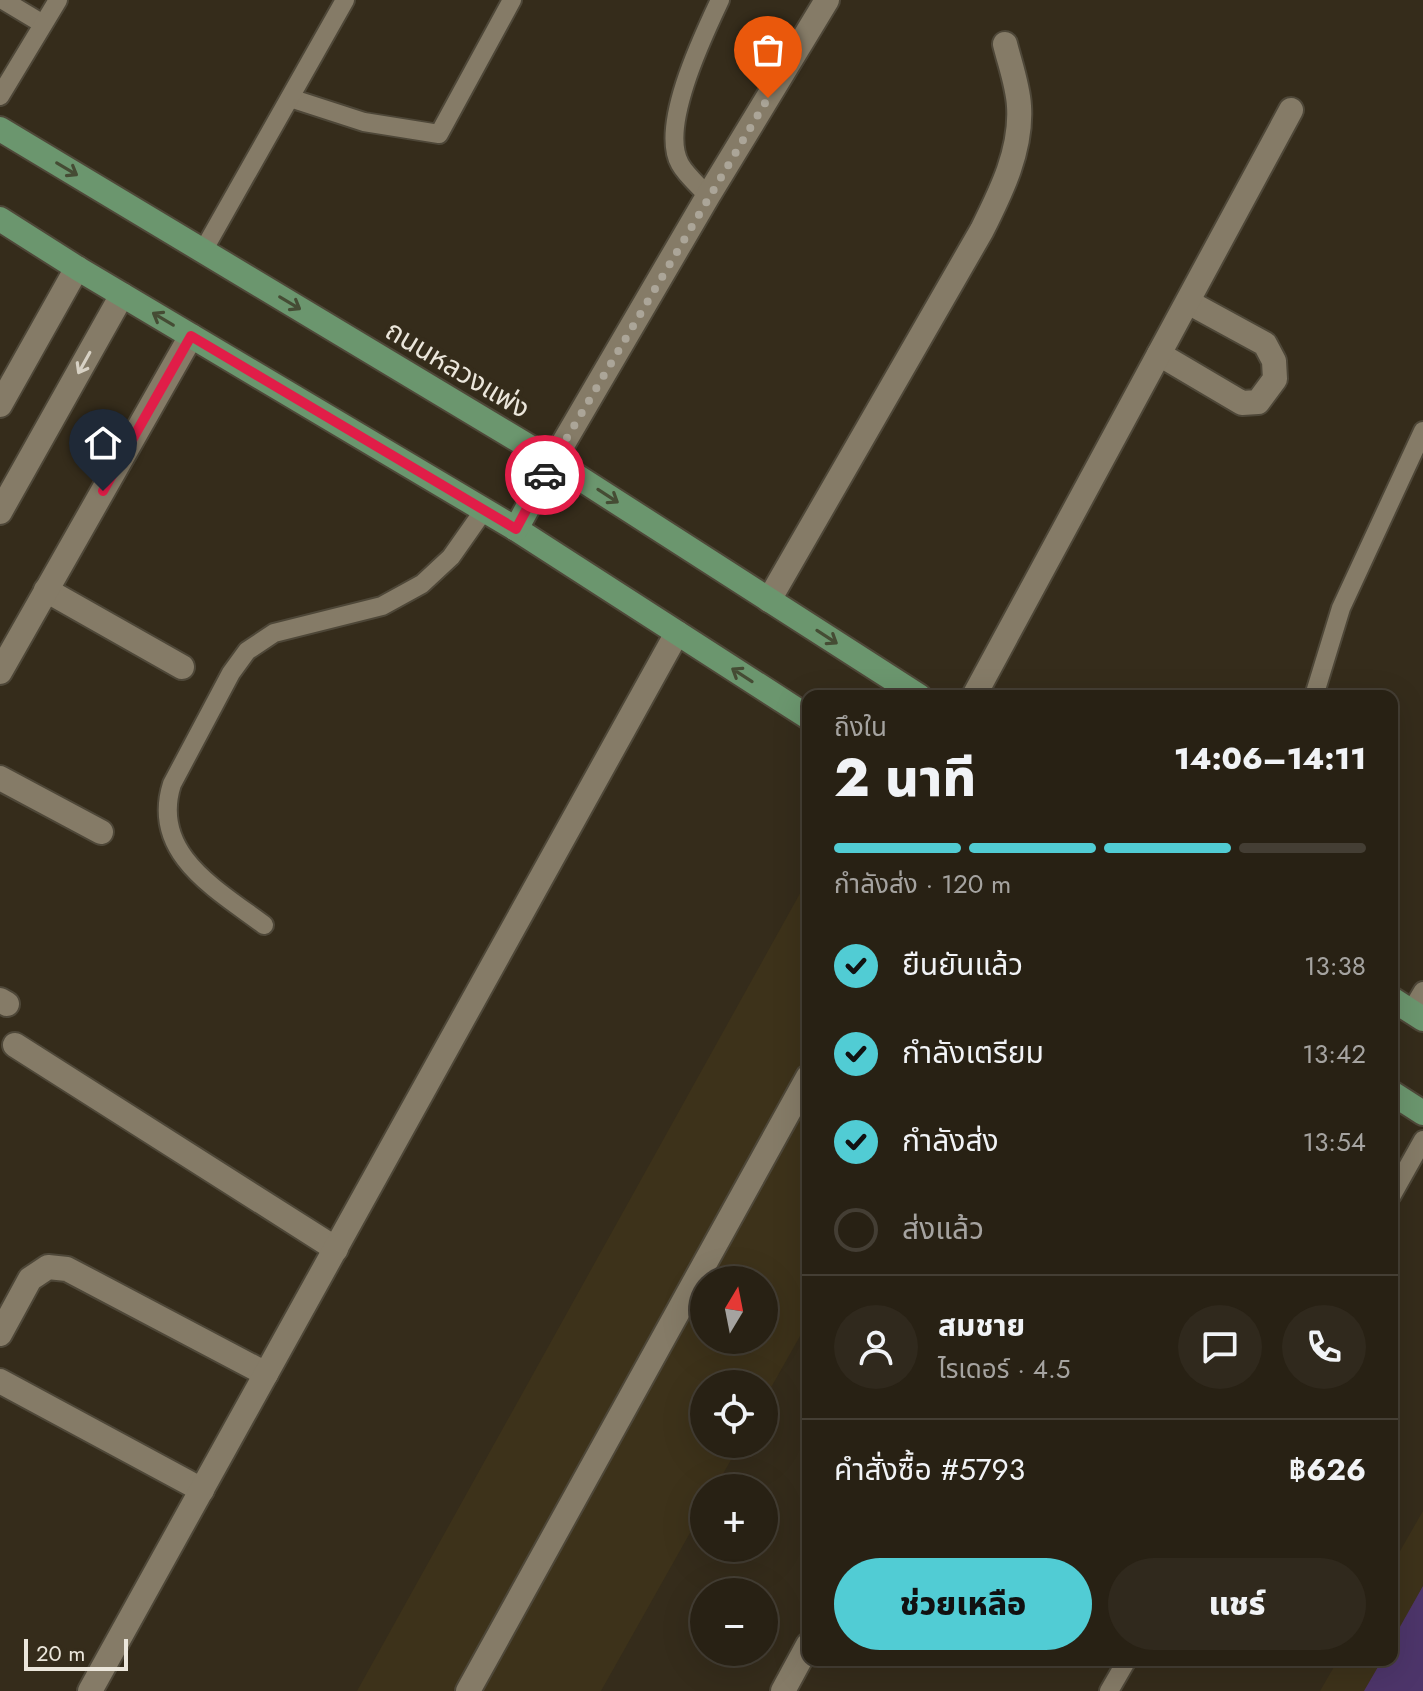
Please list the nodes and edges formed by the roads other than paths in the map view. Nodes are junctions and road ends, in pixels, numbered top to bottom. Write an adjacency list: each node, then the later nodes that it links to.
1 (3, 0): 7 (lane)
2 (58, 0): 7 (lane)
3 (345, 0): 10 (lane)
4 (512, 0): 10 (lane)
5 (720, 0): 13 (lane)
6 (827, 0): 13 (street)
7 (43, 24): 9 (lane)
8 (1005, 44): 28 (street)
9 (0, 96)
10 (290, 98): 15 (lane)
11 (1291, 110): 18 (street)
12 (0, 129): 15 (main road, ถนนหลวงแพ่ง, one-way to 15)
13 (708, 196): 23 (street)
14 (0, 219): 16 (main road)
15 (203, 251): 23 (main road, ถนนหลวงแพ่ง, one-way to 23)
16 (77, 268): 17 (main road); 21 (street)
17 (122, 295): 19 (main road, one-way to 17); 25 (street, one-way to 25)
18 (1188, 302): 20 (street); 20 (street)
19 (191, 336): 24 (main road); 27 (street)
20 (1159, 354): 33 (street)
21 (0, 405)
22 (1423, 431): 34 (lane)
23 (553, 461): 26 (main road); 28 (main road, ถนนหลวงแพ่ง, one-way to 28)
24 (484, 510): 26 (main road); 38 (lane)
25 (0, 512)
26 (516, 529): 29 (main road)
27 (46, 590): 30 (street); 31 (street)
28 (769, 600): 32 (main road, ถนนหลวงแพ่ง, one-way to 32)
29 (677, 633): 35 (main road, one-way to 29); 45 (street)
30 (182, 667)
31 (0, 672)
32 (910, 690)
33 (977, 690)
34 (1316, 690)
35 (802, 713)
36 (0, 778): 37 (street)
37 (101, 832)
38 (264, 925)
39 (15, 1045): 45 (street)
40 (802, 1088): 53 (street)
41 (1398, 1097): 42 (main road)
42 (1423, 1113)
43 (1423, 1140): 44 (lane)
44 (1398, 1184)
45 (336, 1249): 47 (street)
46 (0, 1334): 47 (street)
47 (266, 1374): 49 (street)
48 (0, 1381): 49 (street)
49 (202, 1490): 52 (street)
50 (802, 1656): 54 (street)
51 (1124, 1666): 55 (lane)
52 (90, 1691)
53 (468, 1691)
54 (783, 1691)
55 (1109, 1691)

